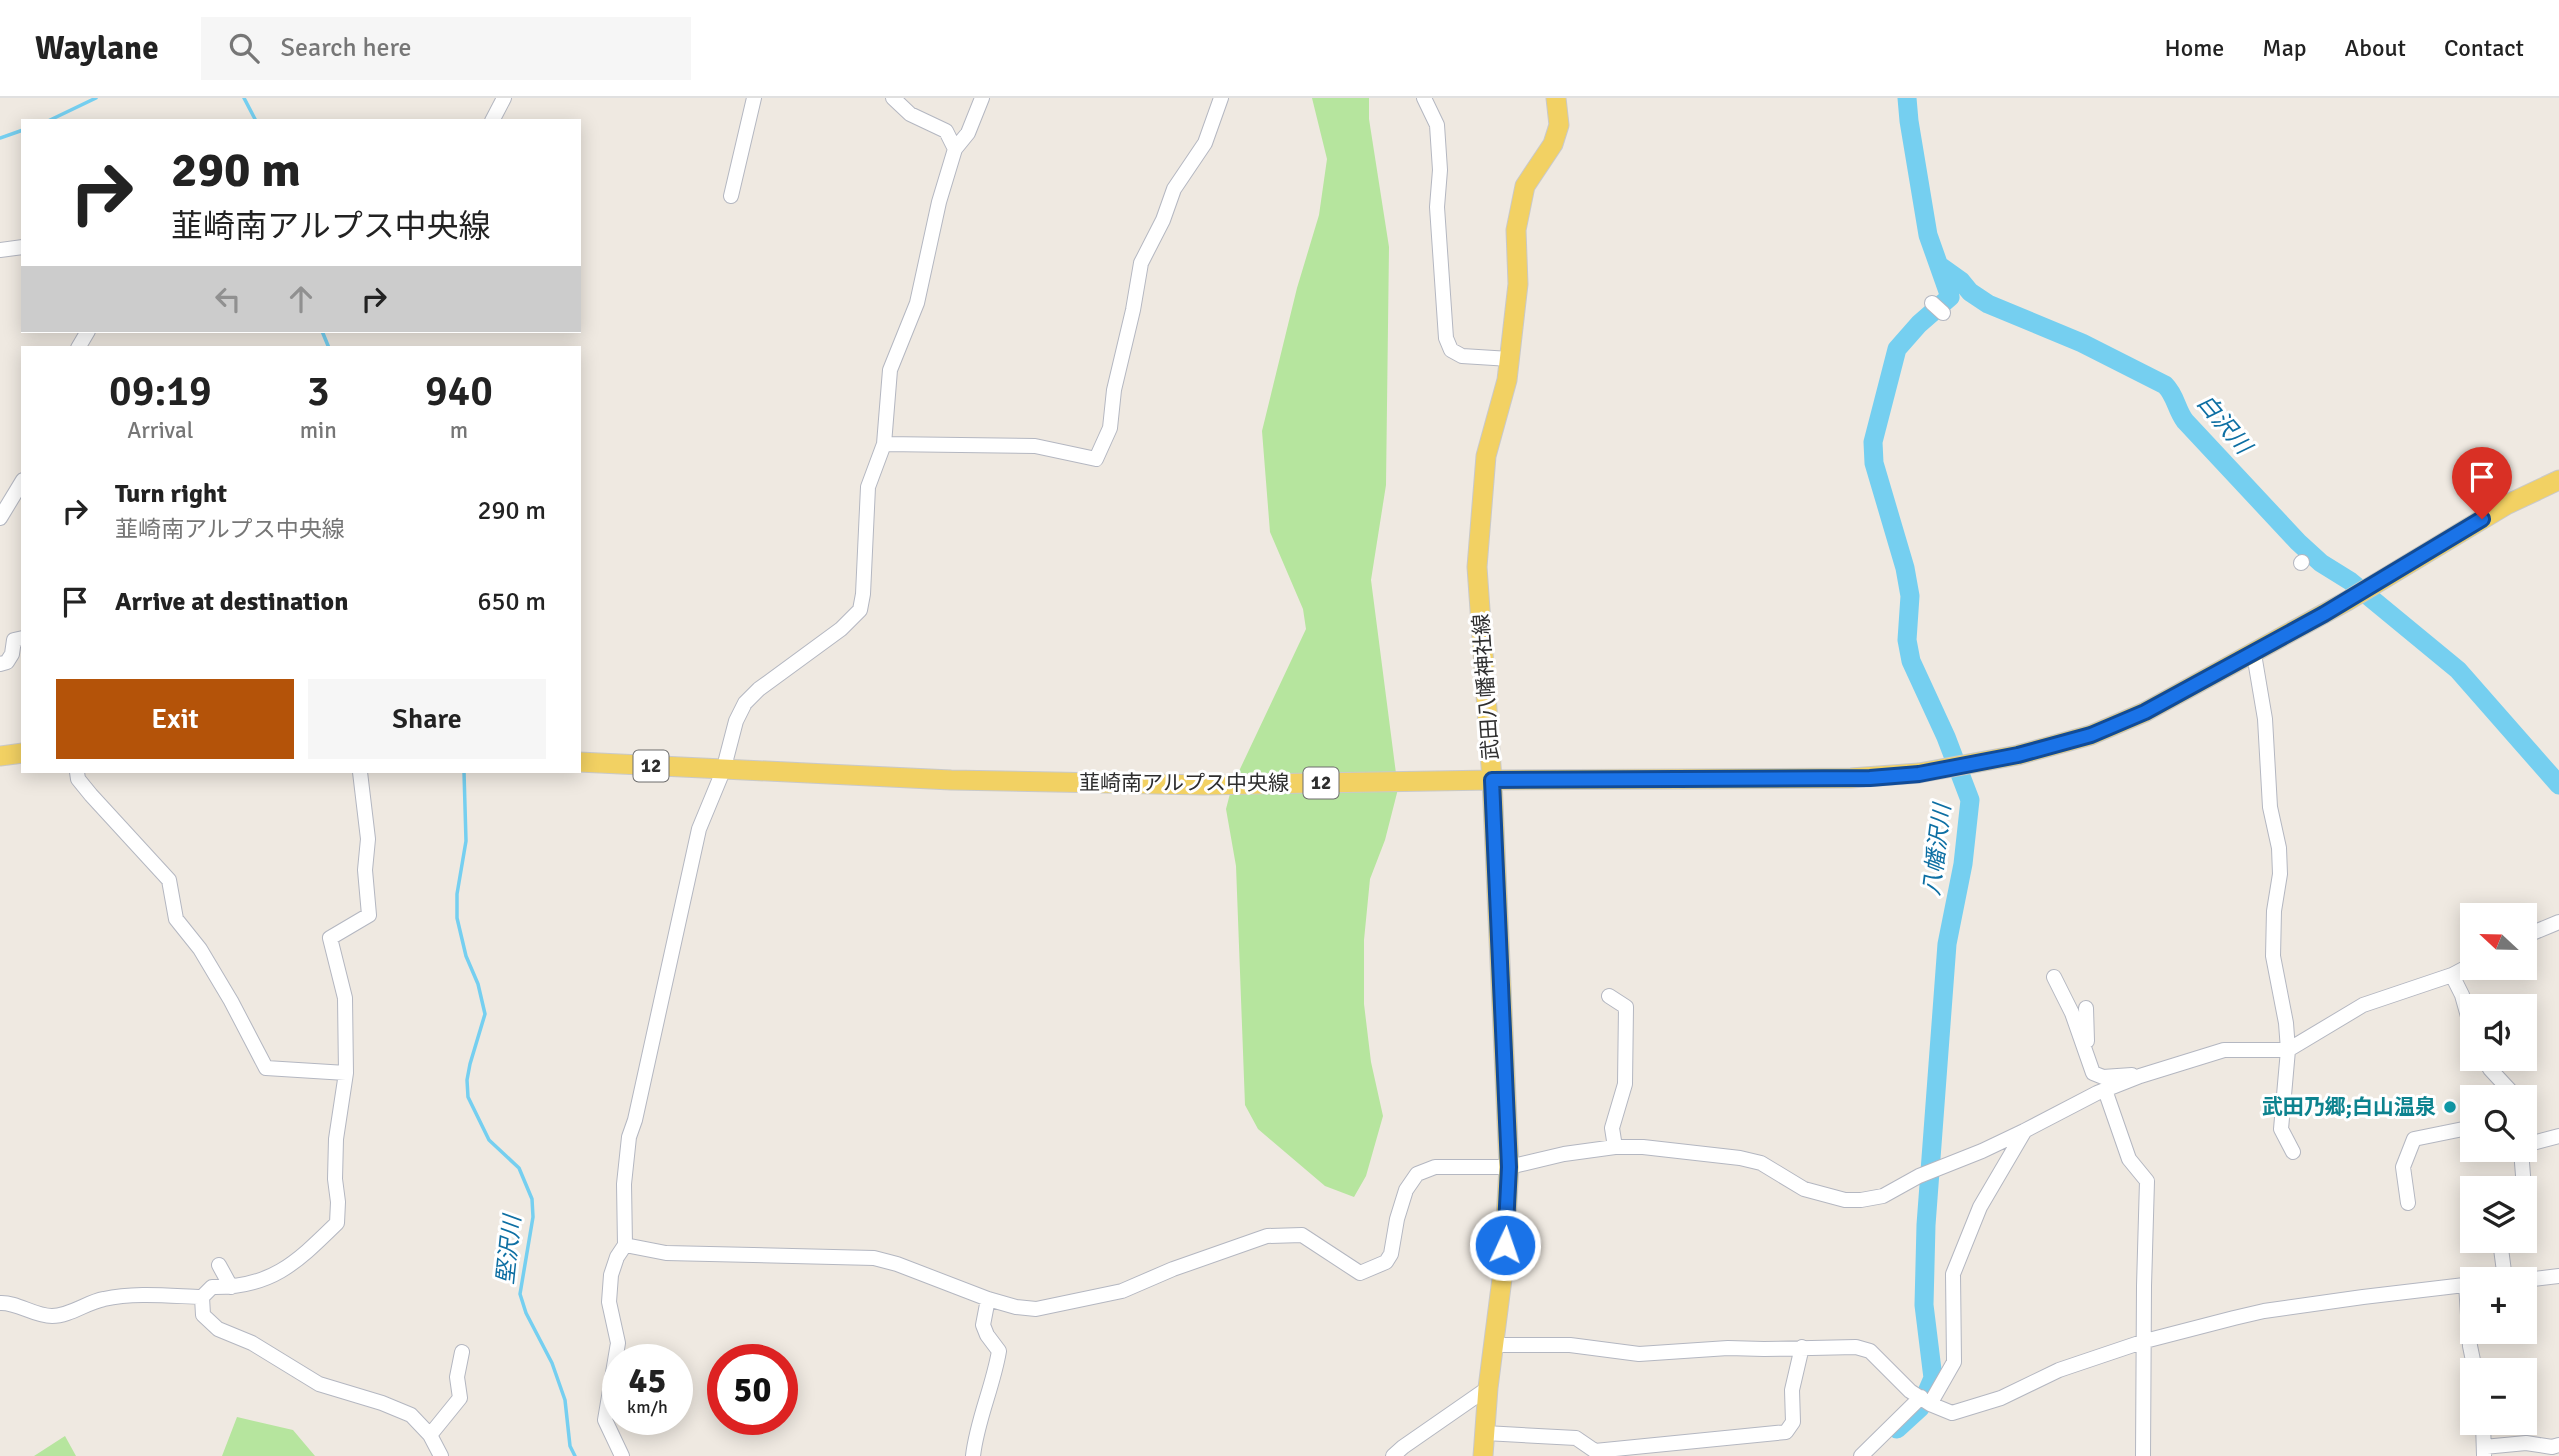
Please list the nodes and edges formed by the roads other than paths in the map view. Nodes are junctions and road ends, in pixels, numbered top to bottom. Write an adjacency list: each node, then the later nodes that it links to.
1 (504, 98): 8 (street)
2 (754, 98): 10 (street)
3 (892, 98): 9 (street)
4 (982, 98): 9 (street)
5 (1221, 98): 14 (street)
6 (1424, 98): 13 (street)
7 (1556, 98): 13 (main road, 武田八幡神社線)
8 (493, 119)
9 (955, 149): 14 (street)
10 (731, 196)
11 (21, 247): 12 (street)
12 (0, 250)
13 (1510, 359): 27 (main road, 武田八幡神社線)
14 (884, 444): 24 (street)
15 (2559, 480): 19 (main road, 韮崎南アルプス中央線 / 12)
16 (21, 483): 17 (street)
17 (0, 519)
18 (21, 638): 20 (street)
19 (2254, 654): 27 (main road, 韮崎南アルプス中央線 / 12); 36 (street)
20 (0, 664)
21 (21, 752): 22 (main road)
22 (0, 756)
23 (581, 762): 24 (main road, 韮崎南アルプス中央線 / 12)
24 (723, 771): 27 (main road, 韮崎南アルプス中央線 / 12); 51 (street)
25 (77, 773): 39 (street)
26 (360, 773): 39 (street)
27 (1492, 780): 49 (main road, 武田八幡神社線)
28 (2559, 922): 29 (street)
29 (2538, 931)
30 (2460, 971): 31 (street)
31 (2452, 975): 33 (street); 36 (street)
32 (2054, 977): 37 (street)
33 (2461, 994)
34 (1609, 996): 47 (street)
35 (2086, 1007): 37 (street)
36 (2288, 1050): 40 (street); 48 (street)
37 (2087, 1058): 40 (street)
38 (2492, 1071): 41 (street)
39 (346, 1073): 56 (street)
40 (2140, 1076): 42 (street)
41 (2507, 1085)
42 (2105, 1090): 44 (street); 60 (street)
43 (2460, 1130): 50 (street)
44 (2024, 1131): 47 (street); 65 (street)
45 (2559, 1136): 46 (street)
46 (2537, 1142)
47 (1615, 1147): 49 (street)
48 (2293, 1152)
49 (1509, 1167): 58 (street); 61 (main road, 武田八幡神社線)
50 (2408, 1203)
51 (625, 1245): 58 (street); 69 (street)
52 (219, 1265): 56 (street)
53 (2559, 1276): 54 (street)
54 (2537, 1279)
55 (2460, 1285): 60 (street)
56 (230, 1287): 57 (street)
57 (202, 1297): 59 (street); 67 (street)
58 (988, 1299): 72 (street)
59 (0, 1303)
60 (2145, 1340): 65 (street); 76 (street)
61 (1494, 1345): 62 (street); 64 (main road, 武田八幡神社線)
62 (1802, 1347): 65 (street); 66 (street)
63 (462, 1352): 67 (street)
64 (1488, 1388): 66 (main road, 武田八幡神社線); 73 (street)
65 (1925, 1401): 75 (street)
66 (1485, 1433): 74 (main road, 武田八幡神社線)
67 (430, 1435): 71 (street)
68 (2559, 1445): 70 (street)
69 (616, 1452)
70 (2484, 1452)
71 (441, 1456)
72 (973, 1456)
73 (1393, 1456)
74 (1483, 1456)
75 (1861, 1456)
76 (2143, 1456)

